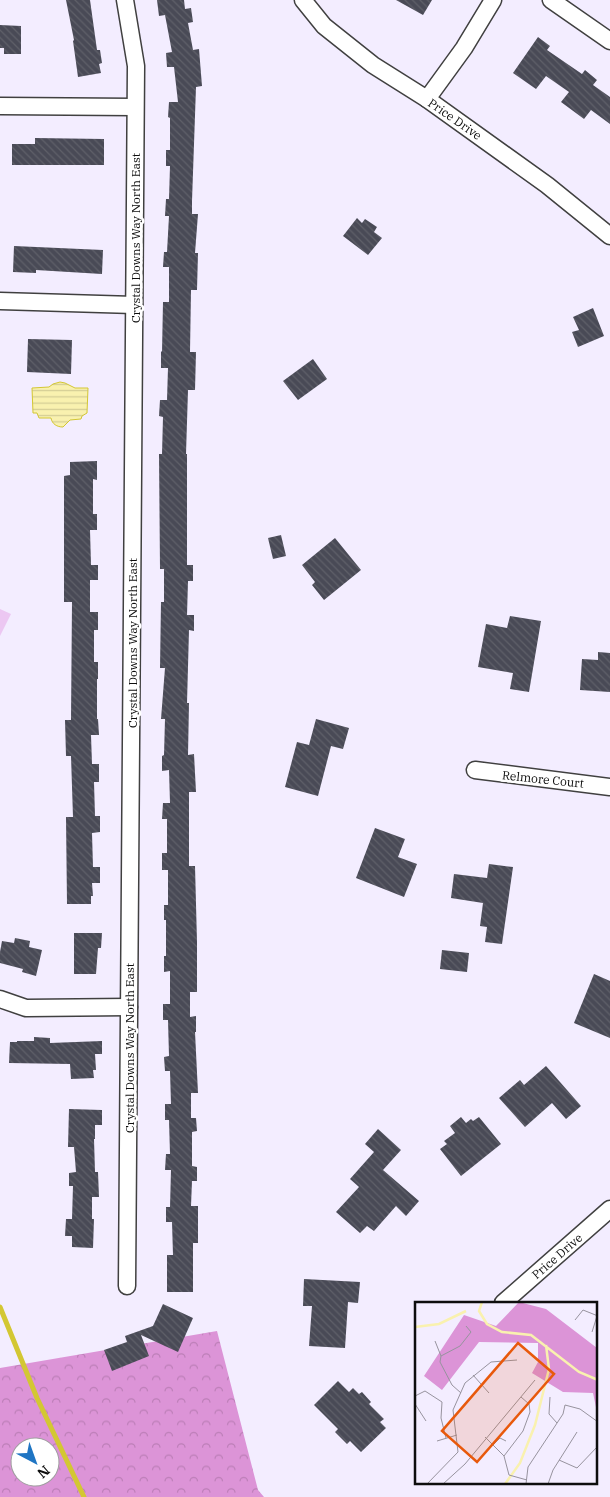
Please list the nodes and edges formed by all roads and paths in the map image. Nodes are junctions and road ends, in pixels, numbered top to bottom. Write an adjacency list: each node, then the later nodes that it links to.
1 (125, 0): 8 (street, Crystal Downs Way North East)
2 (303, 0): 6 (street, Price Drive)
3 (493, 0): 6 (street)
4 (551, 0): 5 (street)
5 (610, 41)
6 (427, 99): 9 (street, Price Drive)
7 (0, 106): 8 (street)
8 (136, 107): 11 (street, Crystal Downs Way North East)
9 (610, 236)
10 (0, 301): 11 (street)
11 (134, 305): 15 (street, Crystal Downs Way North East)
12 (475, 770): 13 (street, Relmore Court)
13 (610, 787)
14 (0, 999): 15 (street)
15 (129, 1007): 17 (street, Crystal Downs Way North East)
16 (610, 1209): 18 (street, Price Drive)
17 (127, 1286)
18 (504, 1302)

